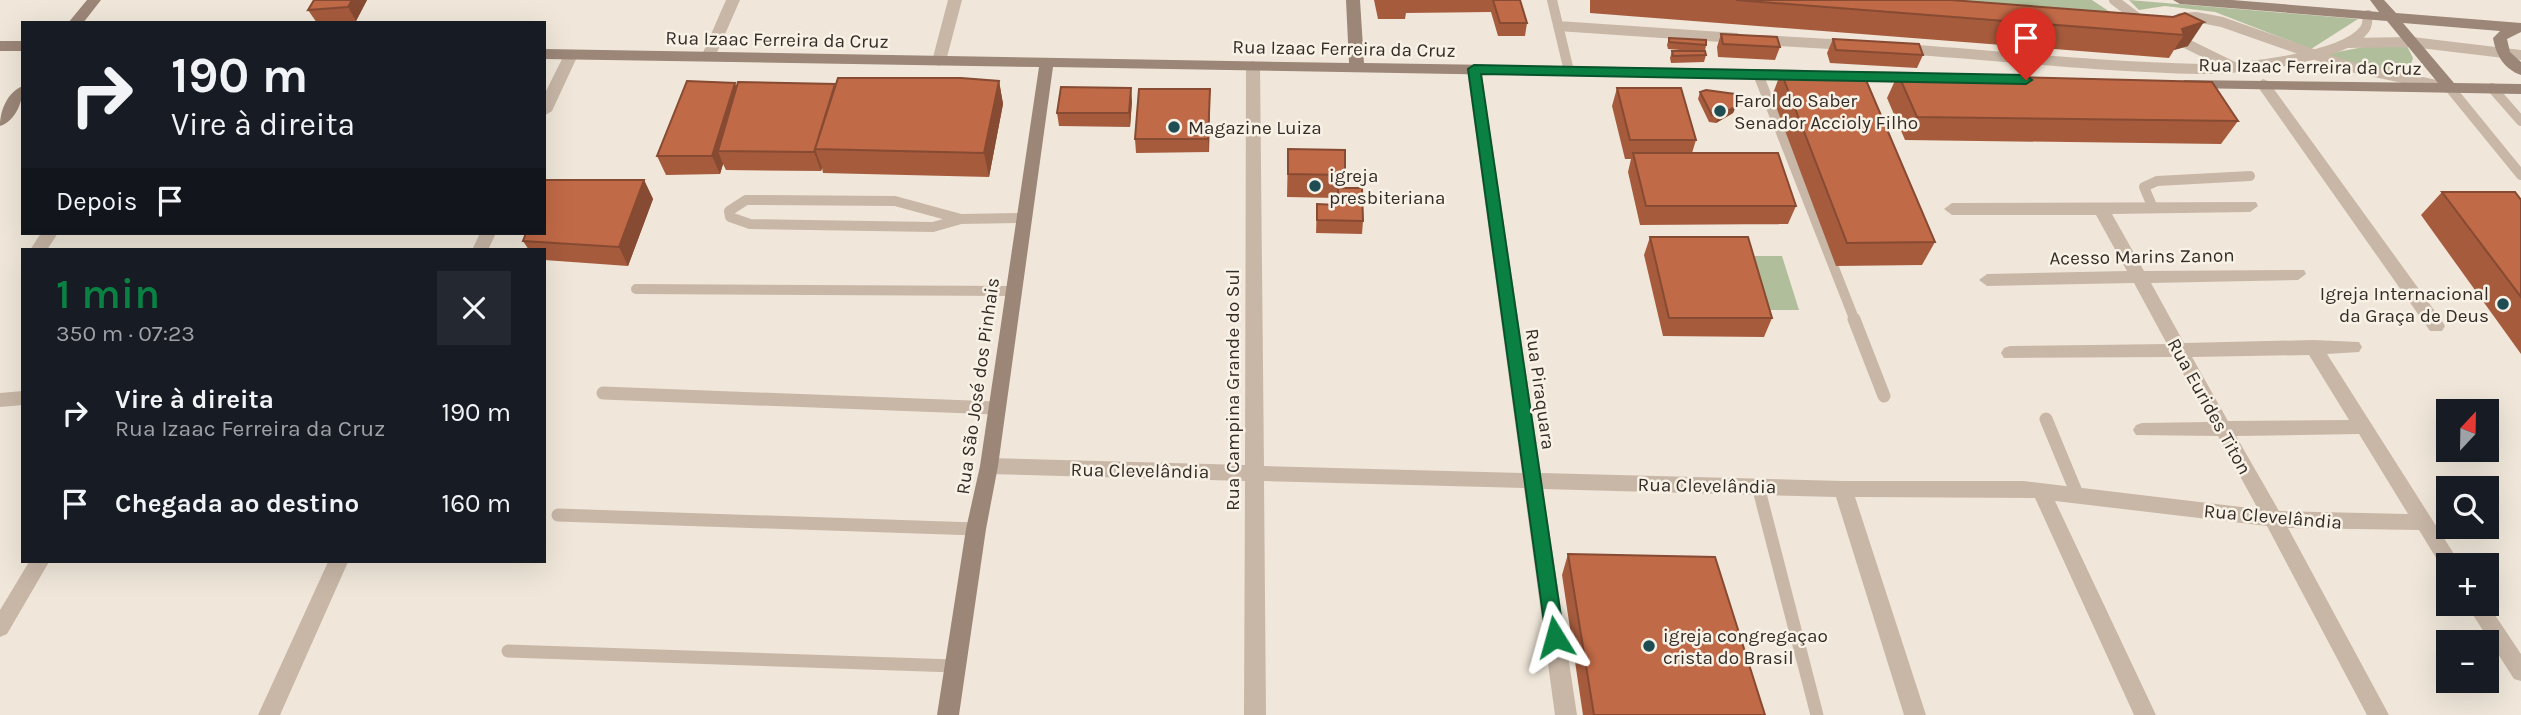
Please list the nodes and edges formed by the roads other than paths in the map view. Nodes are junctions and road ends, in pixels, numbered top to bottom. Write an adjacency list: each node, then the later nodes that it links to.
1 (94, 0): 11 (main road)
2 (733, 0): 29 (street)
3 (955, 0): 30 (street)
4 (1353, 0): 33 (main road)
5 (1552, 0): 13 (lane)
6 (2114, 0): 12 (lane)
7 (2180, 0): 9 (main road)
8 (2377, 0): 10 (main road)
9 (2368, 15): 10 (main road); 19 (lane)
10 (2391, 18): 15 (main road); 18 (main road)
11 (77, 21)
12 (2156, 24): 14 (lane); 27 (lane); 34 (lane)
13 (1558, 26): 16 (lane); 37 (lane)
14 (2132, 27)
15 (2520, 27): 25 (main road)
16 (1741, 38)
17 (1755, 39): 22 (lane)
18 (2412, 42): 19 (lane); 25 (lane); 42 (main road)
19 (2346, 43): 27 (lane)
20 (0, 46): 21 (main road)
21 (21, 46)
22 (1865, 47)
23 (1893, 48): 34 (lane)
24 (546, 54): 26 (main road, Rua Izaac Ferreira da Cruz)
25 (2503, 54): 28 (lane); 36 (main road)
26 (571, 55): 29 (main road, Rua Izaac Ferreira da Cruz); 46 (street)
27 (2313, 55): 34 (lane); 42 (lane)
28 (2521, 55)
29 (708, 57): 30 (main road, Rua Izaac Ferreira da Cruz)
30 (939, 61): 31 (main road, Rua Izaac Ferreira da Cruz)
31 (1047, 62): 32 (main road, Rua Izaac Ferreira da Cruz); 55 (main road, Rua São José dos Pinhais)
32 (1253, 66): 33 (main road, Rua Izaac Ferreira da Cruz); 77 (street, Rua Campina Grande do Sul)
33 (1357, 67): 35 (main road, Rua Izaac Ferreira da Cruz)
34 (2235, 67)
35 (1474, 69): 37 (main road, Rua Izaac Ferreira da Cruz); 78 (street, Rua Piraquara)
36 (2521, 70)
37 (1569, 71): 38 (main road, Rua Izaac Ferreira da Cruz)
38 (1758, 74): 39 (main road, Rua Izaac Ferreira da Cruz); 68 (lane)
39 (1937, 78)
40 (2131, 82): 41 (main road, Rua Izaac Ferreira da Cruz)
41 (2263, 84): 42 (main road, Rua Izaac Ferreira da Cruz); 62 (street)
42 (2451, 88): 43 (main road, Rua Izaac Ferreira da Cruz); 49 (lane)
43 (2492, 88): 44 (main road, Rua Izaac Ferreira da Cruz); 48 (lane)
44 (2521, 89)
45 (21, 93): 47 (main road)
46 (546, 107)
47 (0, 121)
48 (2521, 121)
49 (2521, 175)
50 (2250, 176): 52 (lane)
51 (2250, 206): 52 (street)
52 (2153, 208): 54 (street)
53 (1952, 209): 54 (street)
54 (2101, 209): 58 (street, Rua Eurides Titon)
55 (1023, 218): 56 (lane); 61 (main road, Rua São José dos Pinhais)
56 (961, 219): 56 (lane)
57 (2298, 274): 58 (street, Acesso Marins Zanon)
58 (2139, 278): 59 (street, Acesso Marins Zanon); 65 (street, Rua Eurides Titon)
59 (1987, 280)
60 (636, 289): 61 (lane)
61 (1012, 291): 71 (main road, Rua São José dos Pinhais)
62 (2436, 326)
63 (2313, 347): 64 (street); 65 (street); 73 (street)
64 (2353, 347)
65 (2178, 349): 66 (street); 75 (street, Rua Eurides Titon)
66 (2010, 353)
67 (603, 393): 71 (lane)
68 (1884, 396)
69 (21, 398): 70 (street)
70 (0, 400)
71 (996, 408): 76 (main road, Rua São José dos Pinhais)
72 (2046, 419): 82 (lane)
73 (2361, 427): 75 (street); 85 (street)
74 (2142, 430): 75 (street)
75 (2224, 430): 84 (street, Rua Eurides Titon)
76 (989, 466): 77 (street, Rua Clevelândia); 86 (main road, Rua São José dos Pinhais)
77 (1252, 472): 78 (street, Rua Clevelândia); 97 (street, Rua Campina Grande do Sul)
78 (1533, 481): 79 (street, Rua Clevelândia); 98 (street, Rua Piraquara)
79 (1758, 486): 80 (street, Rua Clevelândia); 99 (lane)
80 (1843, 489): 81 (street, Rua Clevelândia); 100 (street)
81 (2041, 491): 82 (street, Rua Clevelândia); 101 (street)
82 (2077, 494): 84 (street, Rua Clevelândia)
83 (558, 515): 86 (lane)
84 (2273, 519): 85 (street, Rua Clevelândia); 102 (street, Rua Eurides Titon)
85 (2424, 522): 87 (street)
86 (976, 529): 93 (main road, Rua São José dos Pinhais)
87 (2443, 553)
88 (38, 563): 91 (street)
89 (338, 563): 95 (street)
90 (2484, 616): 94 (street)
91 (0, 628)
92 (508, 652): 93 (lane)
93 (956, 666): 96 (main road, Rua São José dos Pinhais)
94 (2521, 672)
95 (269, 715)
96 (948, 715)
97 (1255, 715)
98 (1566, 715)
99 (1817, 715)
100 (1915, 715)
101 (2145, 715)
102 (2378, 715)

